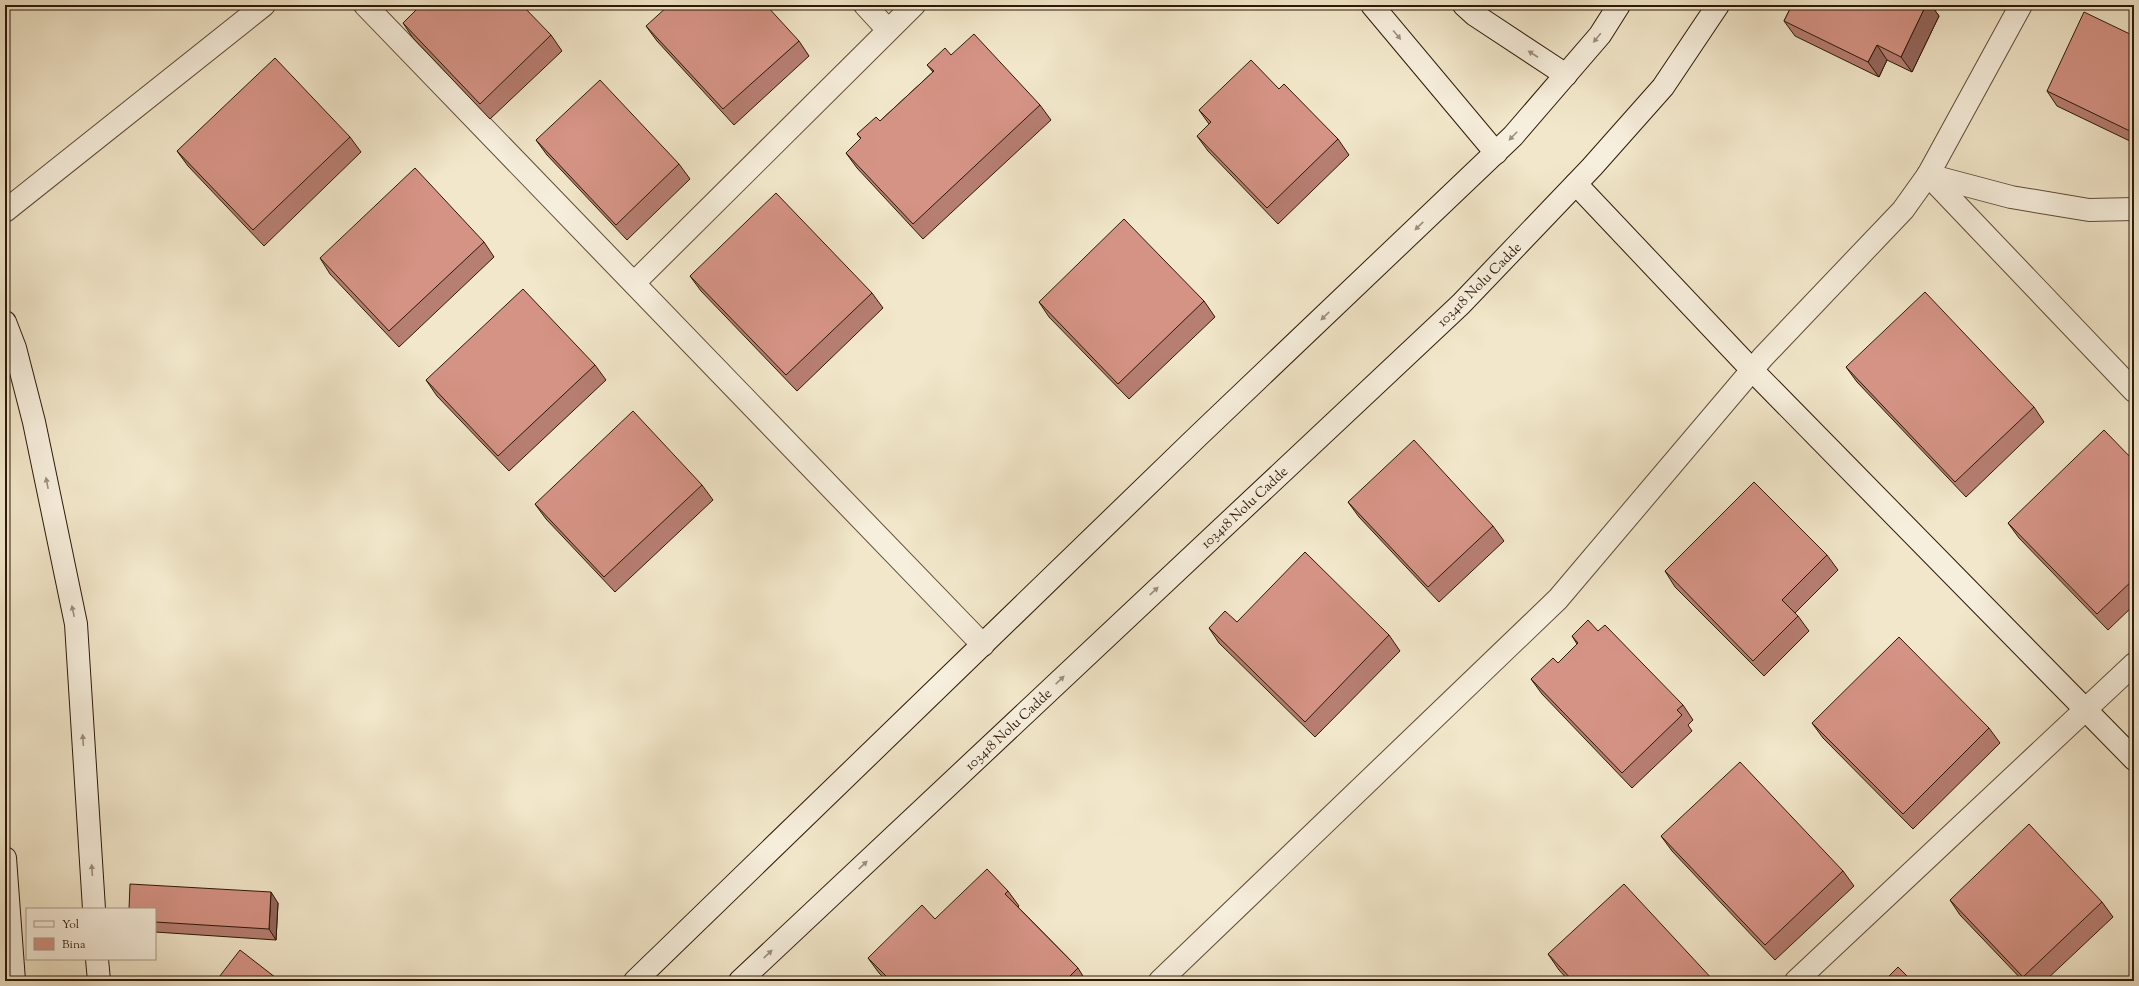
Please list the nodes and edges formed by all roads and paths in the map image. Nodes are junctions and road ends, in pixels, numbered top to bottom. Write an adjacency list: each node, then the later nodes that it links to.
1 (264, 5): 16 (street)
2 (365, 5): 17 (street)
3 (865, 5): 10 (street)
4 (914, 5): 10 (street)
5 (1372, 5): 12 (street, one-way to 12)
6 (1464, 5): 11 (street, one-way to 6)
7 (1619, 5): 11 (street, one-way to 11)
8 (1718, 5): 14 (street, 103418 Nolu Cadde)
9 (2021, 5): 13 (street)
10 (888, 30): 17 (street)
11 (1566, 75): 12 (street, one-way to 12)
12 (1496, 153): 21 (street, one-way to 21)
13 (1928, 175): 15 (street); 19 (street); 20 (street)
14 (1576, 184): 19 (street); 31 (street, 103418 Nolu Cadde, one-way to 14)
15 (2134, 209)
16 (5, 211)
17 (634, 283): 21 (street)
18 (5, 322): 26 (street, one-way to 18)
19 (1752, 370): 23 (street); 32 (street)
20 (2134, 390)
21 (983, 645): 30 (street)
22 (2134, 664): 23 (street)
23 (2086, 710): 24 (street); 33 (street)
24 (2134, 759)
25 (5, 858): 28 (street)
26 (94, 908)
27 (97, 960): 29 (street)
28 (14, 981)
29 (99, 981)
30 (635, 981)
31 (740, 981)
32 (1160, 981)
33 (1796, 981)

